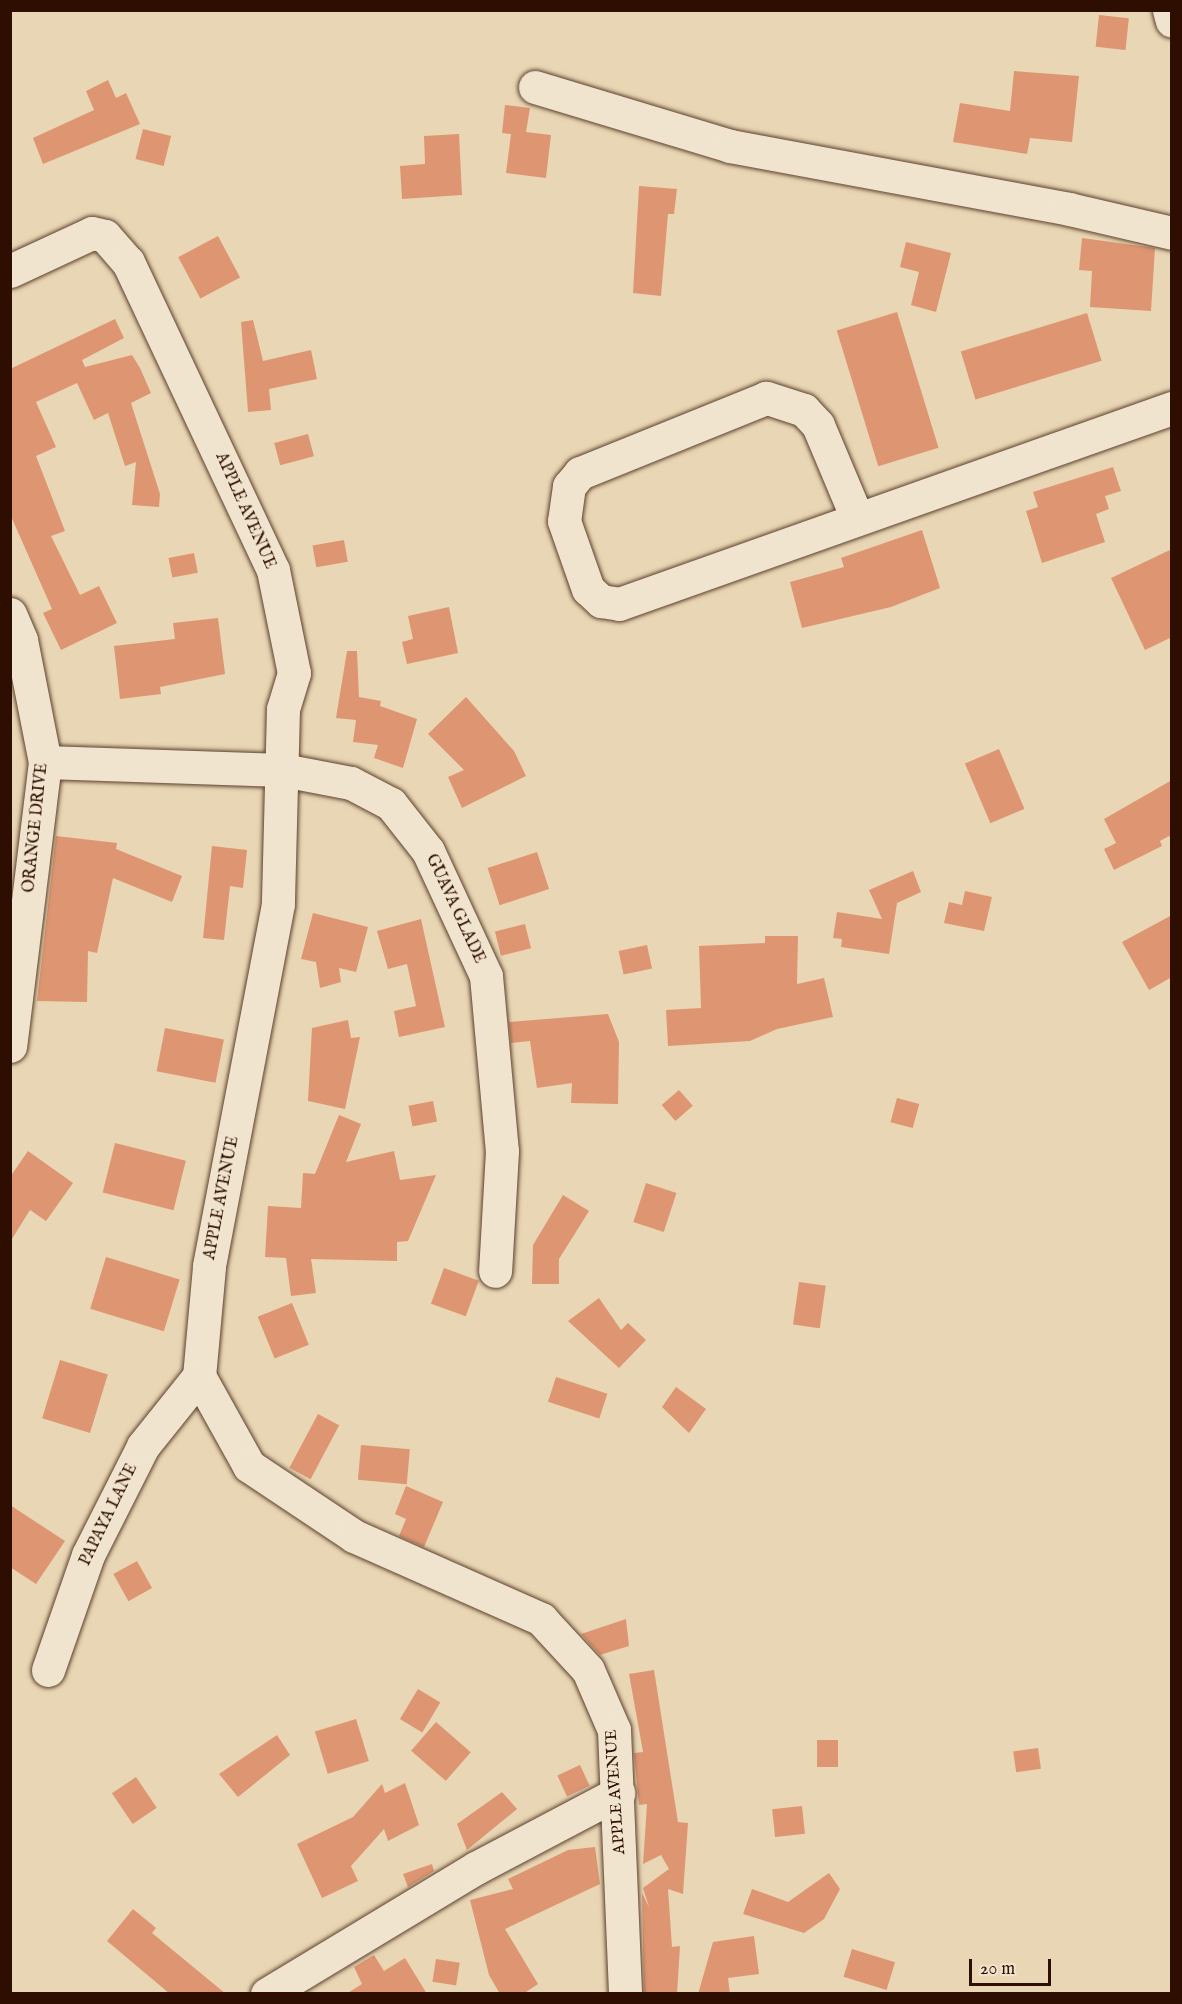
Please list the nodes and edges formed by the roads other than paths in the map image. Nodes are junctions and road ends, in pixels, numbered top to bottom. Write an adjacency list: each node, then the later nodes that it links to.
1 (1169, 10): 2 (street)
2 (1172, 21)
3 (535, 87): 4 (street)
4 (1172, 233)
5 (10, 271): 10 (street, APPLE AVENUE)
6 (1172, 408): 7 (street)
7 (857, 518): 7 (street)
8 (10, 614): 9 (street, ORANGE DRIVE)
9 (45, 762): 10 (street, GUAVA GLADE); 11 (street, ORANGE DRIVE)
10 (283, 770): 12 (street, GUAVA GLADE); 13 (street, APPLE AVENUE)
11 (10, 1046)
12 (495, 1271)
13 (199, 1376): 14 (street, PAPAYA LANE); 15 (street, APPLE AVENUE)
14 (48, 1670)
15 (618, 1793): 16 (street); 17 (street, APPLE AVENUE)
16 (267, 1994)
17 (625, 1994)

